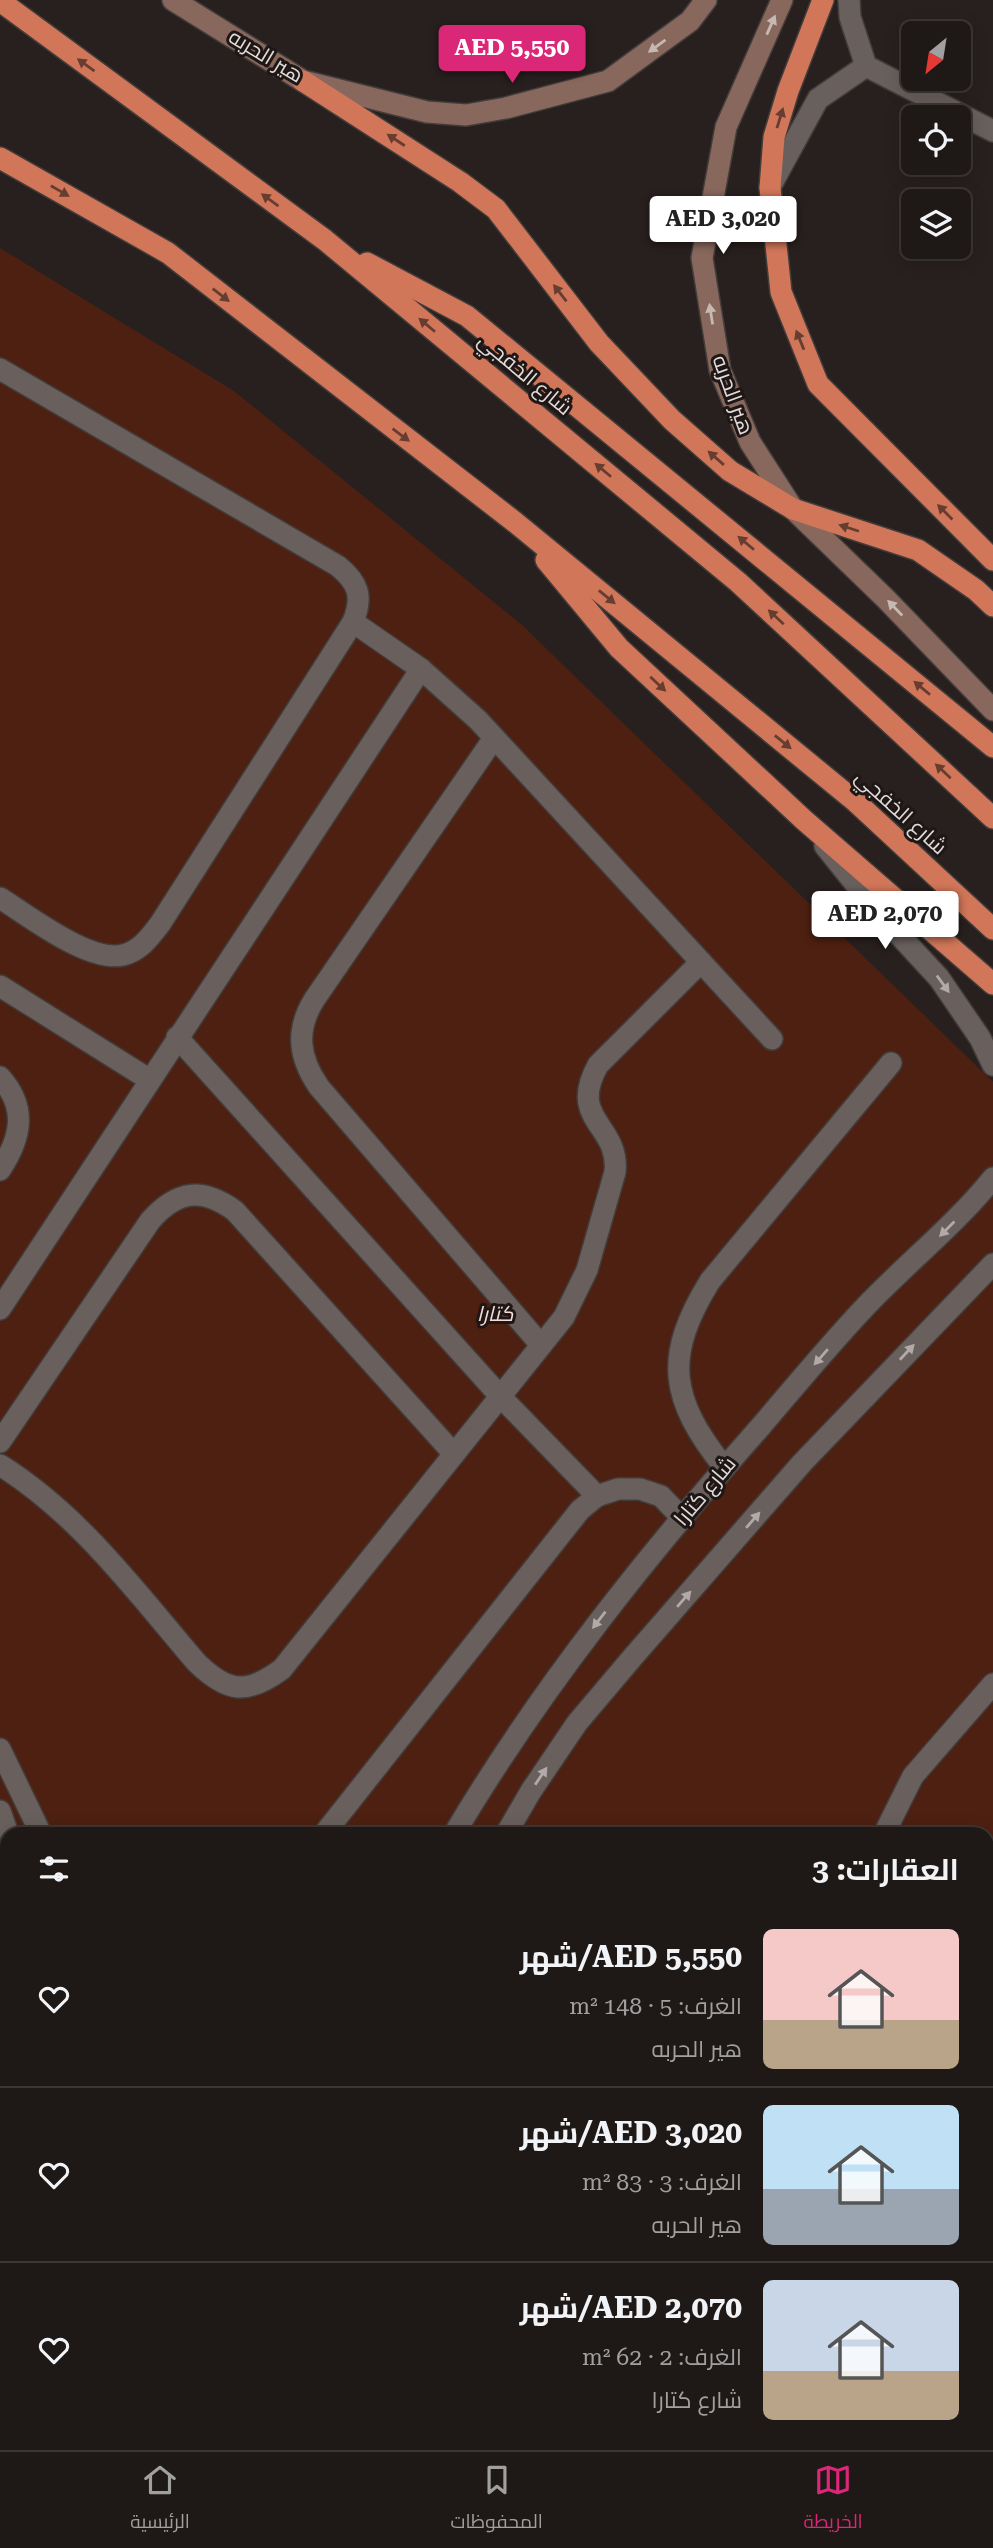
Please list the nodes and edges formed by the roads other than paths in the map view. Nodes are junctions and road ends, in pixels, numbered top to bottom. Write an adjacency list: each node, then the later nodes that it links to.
1 (173, 0): 8 (main road, هير الحربه)
2 (706, 0): 8 (main road, هير الحربه, one-way to 8)
3 (782, 0): 14 (main road, هير الحربه, one-way to 3)
4 (823, 0): 11 (highway, one-way to 4)
5 (849, 0): 7 (street)
6 (0, 1): 12 (highway, شارع الخفجي, one-way to 6)
7 (866, 66): 9 (street); 11 (street)
8 (303, 81): 14 (highway, one-way to 8)
9 (993, 131)
10 (0, 158): 15 (highway, شارع الخفجي, one-way to 15)
11 (770, 188): 16 (highway, one-way to 11)
12 (325, 240): 22 (highway, one-way to 12); 23 (highway, شارع الخفجي, one-way to 12)
13 (0, 369): 18 (street)
14 (793, 509): 17 (highway, one-way to 14); 20 (main road, هير الحربه, one-way to 14)
15 (516, 523): 24 (highway, one-way to 24); 26 (highway, شارع الخفجي, one-way to 26)
16 (993, 560)
17 (993, 606)
18 (353, 622): 19 (street); 25 (street)
19 (421, 669): 21 (street); 30 (street)
20 (993, 710)
21 (494, 738): 27 (street); 40 (street)
22 (993, 747)
23 (993, 818)
24 (804, 820): 28 (highway); 33 (street, one-way to 33)
25 (0, 898)
26 (993, 929)
27 (701, 962): 31 (street); 40 (street)
28 (993, 984)
29 (0, 986): 35 (street)
30 (177, 1037): 35 (street); 41 (street)
31 (772, 1039)
32 (891, 1063): 45 (street)
33 (993, 1065)
34 (0, 1077): 36 (street)
35 (150, 1080): 39 (street)
36 (0, 1170)
37 (993, 1178): 45 (street, شارع كتارا, one-way to 45)
38 (993, 1264): 50 (street, one-way to 38)
39 (0, 1309)
40 (541, 1345): 41 (street)
41 (500, 1396): 43 (street); 46 (street)
42 (0, 1442): 43 (street)
43 (454, 1454): 44 (street)
44 (0, 1465)
45 (724, 1467): 47 (street, شارع كتارا)
46 (597, 1496): 47 (street); 52 (street)
47 (682, 1518): 53 (street, شارع كتارا, one-way to 53)
48 (993, 1684): 54 (street)
49 (0, 1749): 51 (street)
50 (516, 1824)
51 (37, 1827)
52 (330, 1827)
53 (458, 1827)
54 (888, 1827)

